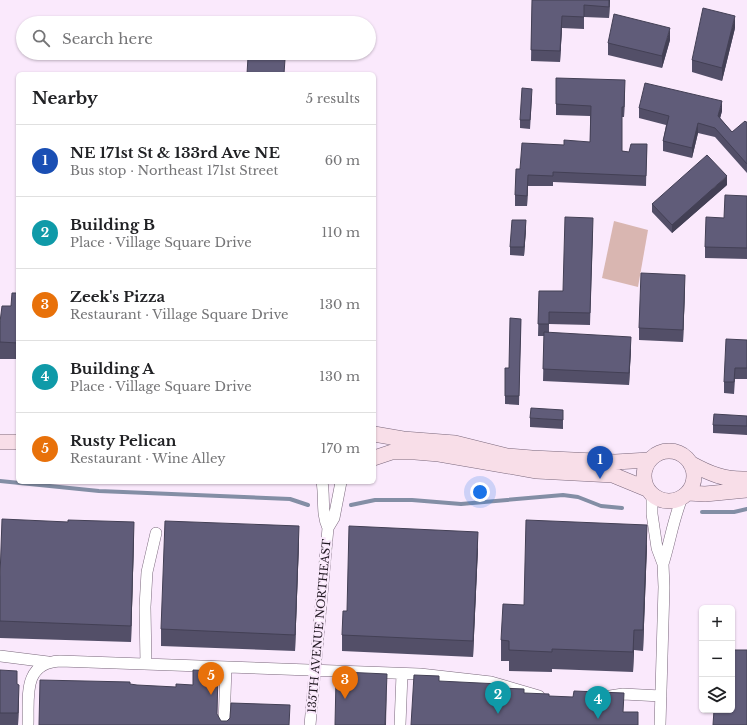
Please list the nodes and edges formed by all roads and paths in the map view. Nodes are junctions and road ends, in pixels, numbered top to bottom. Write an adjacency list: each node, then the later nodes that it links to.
1 (376, 434): 5 (main road)
2 (0, 442): 3 (main road)
3 (16, 442)
4 (376, 457): 11 (main road)
5 (649, 460): 6 (main road); 11 (main road)
6 (690, 463): 7 (main road); 12 (main road)
7 (747, 479)
8 (322, 484): 13 (street, 135TH AVENUE NORTHEAST)
9 (341, 484): 13 (street, 135TH AVENUE NORTHEAST)
10 (747, 490): 12 (main road)
11 (650, 492): 12 (main road); 15 (street)
12 (685, 495): 15 (street)
13 (328, 528): 20 (street, 135TH AVENUE NORTHEAST)
14 (156, 533): 18 (street)
15 (663, 564): 22 (street)
16 (0, 656): 17 (street)
17 (48, 662): 18 (street); 25 (street)
18 (146, 664): 19 (street)
19 (226, 667): 20 (street); 26 (street)
20 (314, 670): 21 (street); 27 (street, 135TH AVENUE NORTHEAST)
21 (402, 674): 24 (street); 28 (street)
22 (661, 696): 23 (street); 29 (street)
23 (601, 697)
24 (550, 698)
25 (28, 725)
26 (224, 725)
27 (310, 725)
28 (400, 725)
29 (660, 725)

